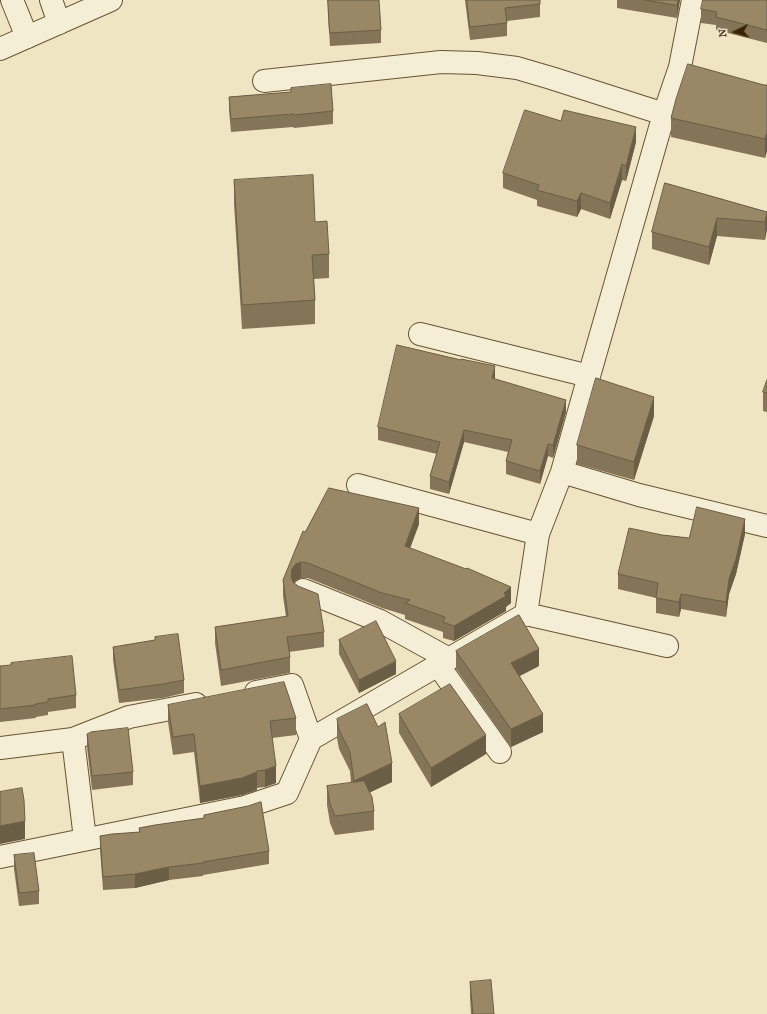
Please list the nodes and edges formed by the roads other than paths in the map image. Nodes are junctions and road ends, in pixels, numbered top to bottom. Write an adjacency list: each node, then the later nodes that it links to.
1 (12, 0): 6 (street)
2 (51, 0): 5 (street)
3 (112, 0): 5 (street)
4 (693, 0): 8 (street)
5 (59, 23): 6 (street)
6 (27, 37): 7 (street)
7 (0, 49)
8 (680, 67): 9 (street); 11 (street)
9 (702, 74)
10 (264, 81): 11 (street)
11 (664, 114): 13 (street)
12 (420, 334): 13 (street)
13 (589, 376): 14 (street)
14 (562, 472): 16 (street); 17 (street)
15 (358, 486): 17 (street)
16 (767, 526)
17 (538, 534): 19 (street)
18 (304, 590): 21 (street)
19 (526, 614): 20 (street); 21 (street)
20 (667, 646)
21 (444, 662): 24 (street); 27 (street)
22 (238, 696): 24 (street)
23 (215, 700): 25 (street)
24 (311, 739): 28 (street)
25 (73, 740): 26 (street); 28 (street)
26 (0, 748)
27 (500, 752)
28 (85, 839): 29 (street)
29 (0, 857)

